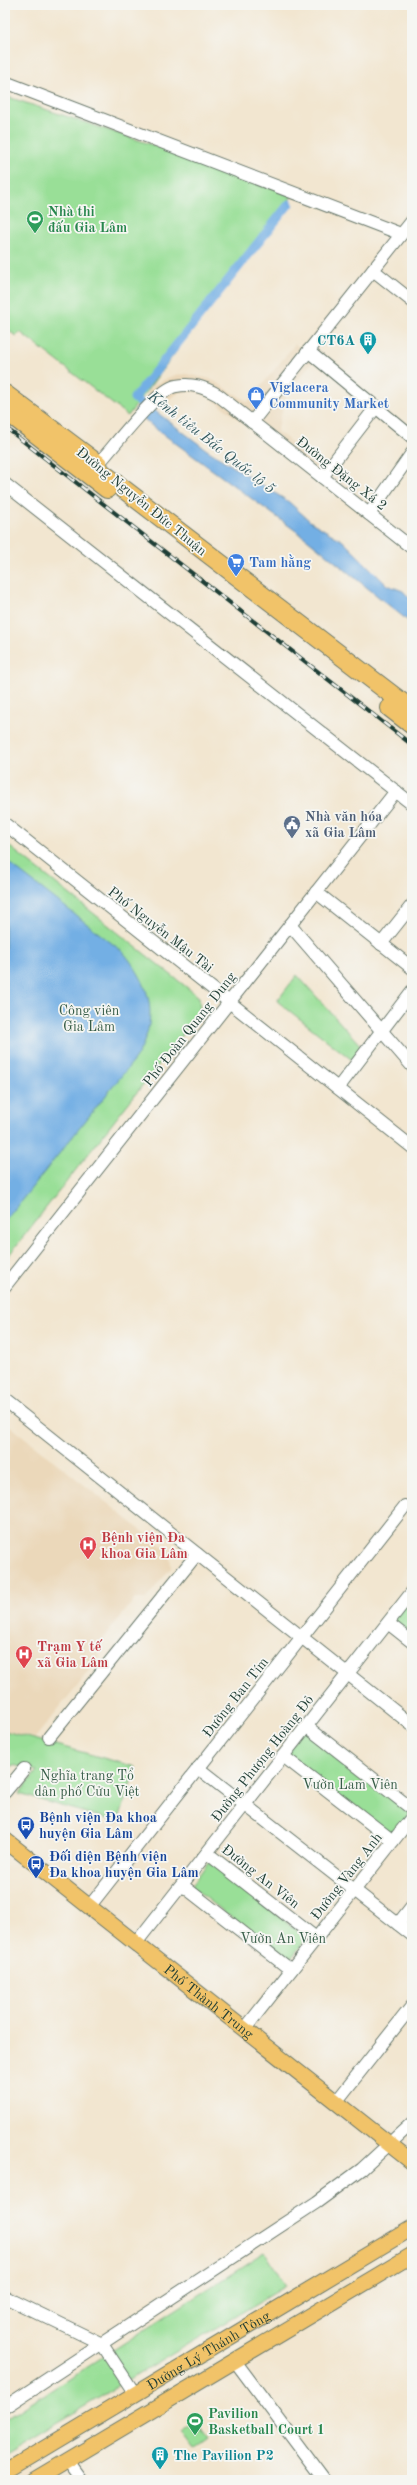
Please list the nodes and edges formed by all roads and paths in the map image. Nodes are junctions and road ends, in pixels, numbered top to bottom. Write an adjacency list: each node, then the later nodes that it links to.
1 (5, 82): 3 (street)
2 (412, 221): 3 (street)
3 (401, 234): 4 (street)
4 (373, 270): 5 (street); 6 (street)
5 (412, 301)
6 (308, 352): 8 (street); 10 (street)
7 (5, 394): 13 (highway, Đường Nguyễn Đức Thuận)
8 (376, 407): 11 (street); 14 (street)
9 (5, 410): 19 (highway, Đường Nguyễn Đức Thuận)
10 (252, 422): 13 (street, Đường Đặng Xá 2); 14 (street, Đường Đặng Xá 2)
11 (412, 437)
12 (412, 453): 16 (street)
13 (98, 464): 18 (highway, Đường Nguyễn Đức Thuận)
14 (322, 477): 16 (street, Đường Đặng Xá 2)
15 (5, 484): 20 (street)
16 (369, 514): 17 (street, Đường Đặng Xá 2)
17 (412, 548)
18 (412, 710)
19 (412, 725)
20 (396, 791): 21 (street); 23 (street, Phố Đoàn Quang Dung)
21 (412, 804)
22 (5, 824): 29 (street, Phố Nguyễn Mậu Tài)
23 (316, 892): 25 (street, Phố Đoàn Quang Dung); 26 (street)
24 (411, 908): 26 (street)
25 (290, 925): 29 (street, Phố Đoàn Quang Dung); 30 (street)
26 (381, 944): 27 (street)
27 (412, 968)
28 (412, 991): 30 (street)
29 (230, 1002): 32 (street, Phố Nguyễn Mậu Tài); 34 (street, Phố Đoàn Quang Dung)
30 (382, 1031): 31 (street); 32 (street)
31 (412, 1066)
32 (338, 1088): 33 (street, Phố Nguyễn Mậu Tài)
33 (412, 1147)
34 (5, 1286)
35 (5, 1402): 37 (street)
36 (405, 1506): 40 (street, Đường Ban Tím)
37 (196, 1554): 40 (street); 45 (street)
38 (412, 1592): 39 (street, Đường Phượng Hoàng Đỏ)
39 (388, 1623): 41 (street); 42 (street, Đường Phượng Hoàng Đỏ)
40 (302, 1636): 42 (street); 48 (street, Đường Ban Tím)
41 (412, 1642)
42 (348, 1673): 43 (street); 44 (street, Đường Phượng Hoàng Đỏ)
43 (412, 1725)
44 (306, 1726): 46 (street, Đường Phượng Hoàng Đỏ); 51 (street)
45 (49, 1738)
46 (283, 1756): 50 (street, Đường Phượng Hoàng Đỏ); 54 (street)
47 (24, 1768): 49 (street)
48 (198, 1768): 50 (street); 59 (street, Đường Ban Tím)
49 (5, 1792)
50 (245, 1804): 55 (street, Đường Phượng Hoàng Đỏ); 57 (street)
51 (412, 1809)
52 (412, 1817): 54 (street, Đường Vàng Anh)
53 (5, 1840): 59 (main road, Phố Thành Trung)
54 (393, 1841): 57 (street, Đường Vàng Anh)
55 (207, 1853): 56 (street, Đường Phượng Hoàng Đỏ); 62 (street, Đường An Viên)
56 (182, 1885): 63 (street, Đường Phượng Hoàng Đỏ); 64 (street)
57 (354, 1890): 60 (street); 62 (street, Đường Vàng Anh)
58 (412, 1906): 60 (street)
59 (89, 1907): 63 (main road, Phố Thành Trung)
60 (398, 1924): 61 (street)
61 (412, 1935)
62 (316, 1938): 64 (street, Đường Vàng Anh)
63 (136, 1943): 66 (main road, Phố Thành Trung)
64 (291, 1970): 66 (street, Đường Vàng Anh)
65 (412, 2006): 67 (street)
66 (244, 2030): 67 (main road, Phố Thành Trung)
67 (336, 2102): 69 (main road, Phố Thành Trung)
68 (412, 2123): 69 (street)
69 (389, 2144): 70 (main road, Phố Thành Trung); 74 (street)
70 (412, 2162)
71 (412, 2228): 76 (main road, Đường Lý Thánh Tông)
72 (412, 2255): 75 (main road, Đường Lý Thánh Tông)
73 (5, 2297): 74 (street)
74 (102, 2344): 76 (street); 77 (street)
75 (235, 2361): 78 (main road, Đường Lý Thánh Tông); 82 (street)
76 (135, 2394): 79 (main road, Đường Lý Thánh Tông)
77 (5, 2407)
78 (68, 2460): 80 (main road, Đường Lý Thánh Tông); 81 (street)
79 (5, 2472)
80 (36, 2480)
81 (82, 2480)
82 (324, 2480)

